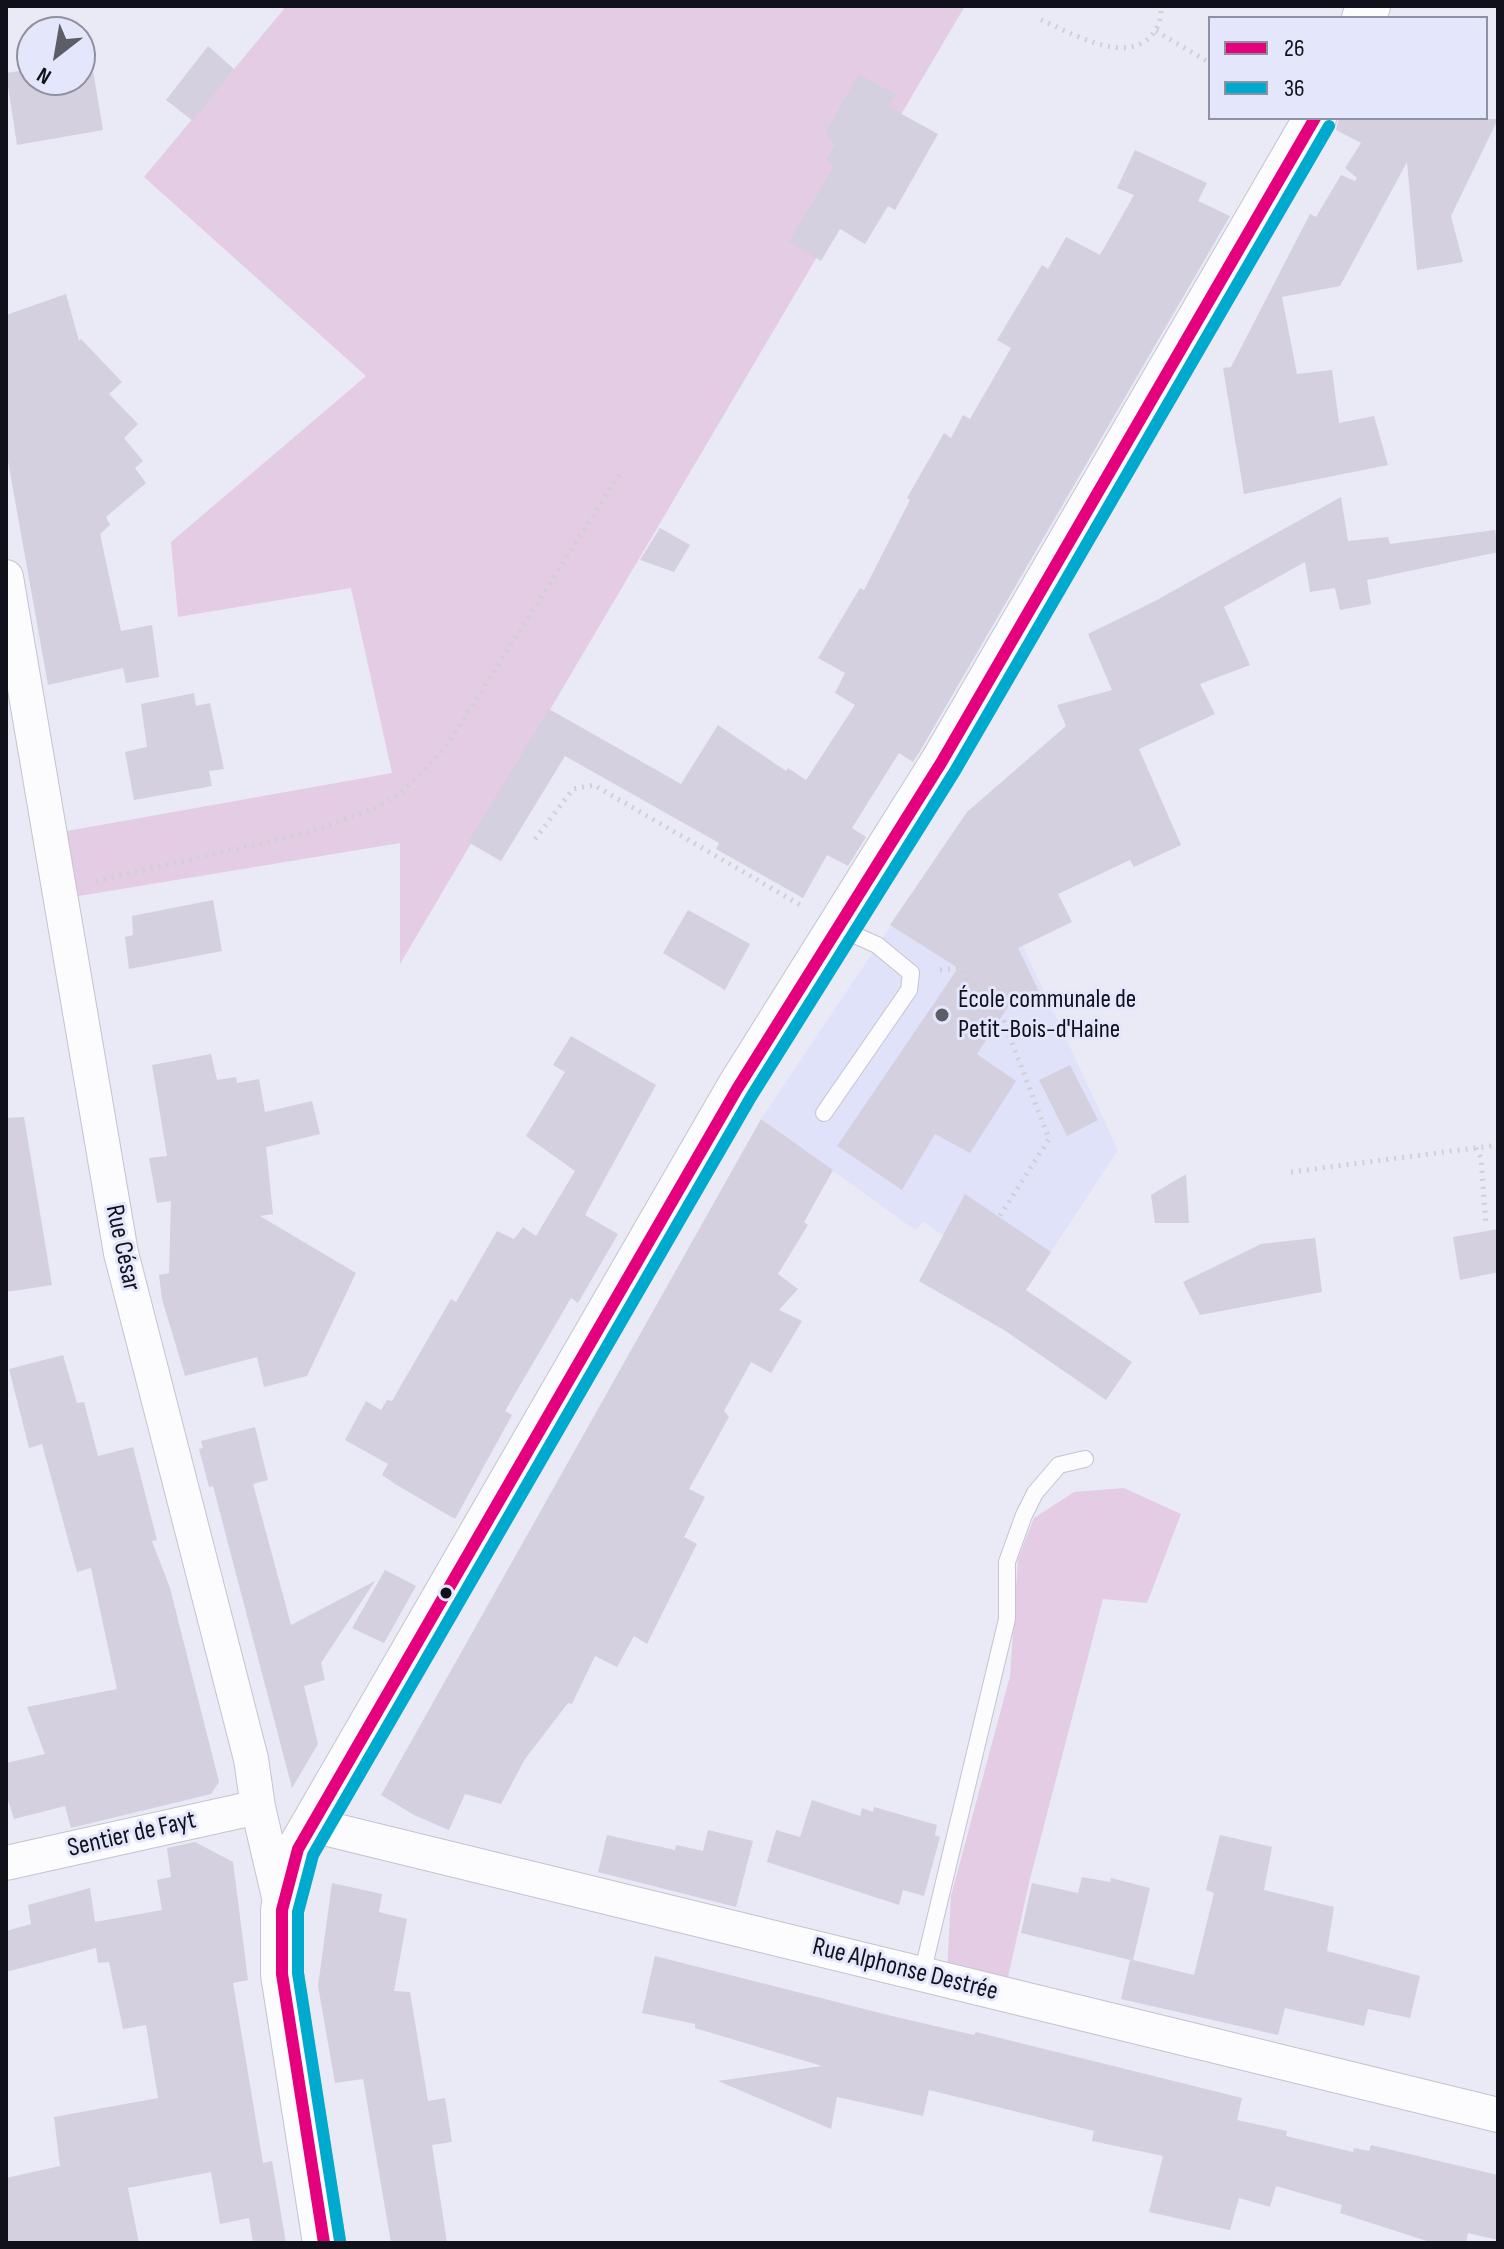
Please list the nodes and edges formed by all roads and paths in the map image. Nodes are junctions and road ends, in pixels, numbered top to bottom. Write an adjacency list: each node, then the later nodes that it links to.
1 (1161, 6): 3 (path)
2 (1041, 20): 3 (path)
3 (1155, 30): 4 (path)
4 (1208, 62)
5 (1314, 120): 10 (street)
6 (621, 472): 9 (path)
7 (6, 577): 9 (street, Rue César)
8 (535, 839): 10 (path)
9 (60, 888): 19 (street, Rue César)
10 (838, 927): 11 (lane); 20 (street)
11 (911, 973): 12 (lane); 16 (path)
12 (824, 1113)
13 (1498, 1145): 14 (path)
14 (1476, 1148): 15 (path); 17 (path)
15 (1291, 1172)
16 (999, 1217)
17 (1486, 1225)
18 (1085, 1459): 23 (lane)
19 (258, 1807): 21 (street, Sentier de Fayt); 22 (street, Rue César)
20 (305, 1837): 22 (street); 23 (street, Rue Alphonse Destrée)
21 (6, 1863)
22 (282, 1910): 25 (street)
23 (922, 1974): 24 (street, Rue Alphonse Destrée)
24 (1498, 2115)
25 (324, 2243)

